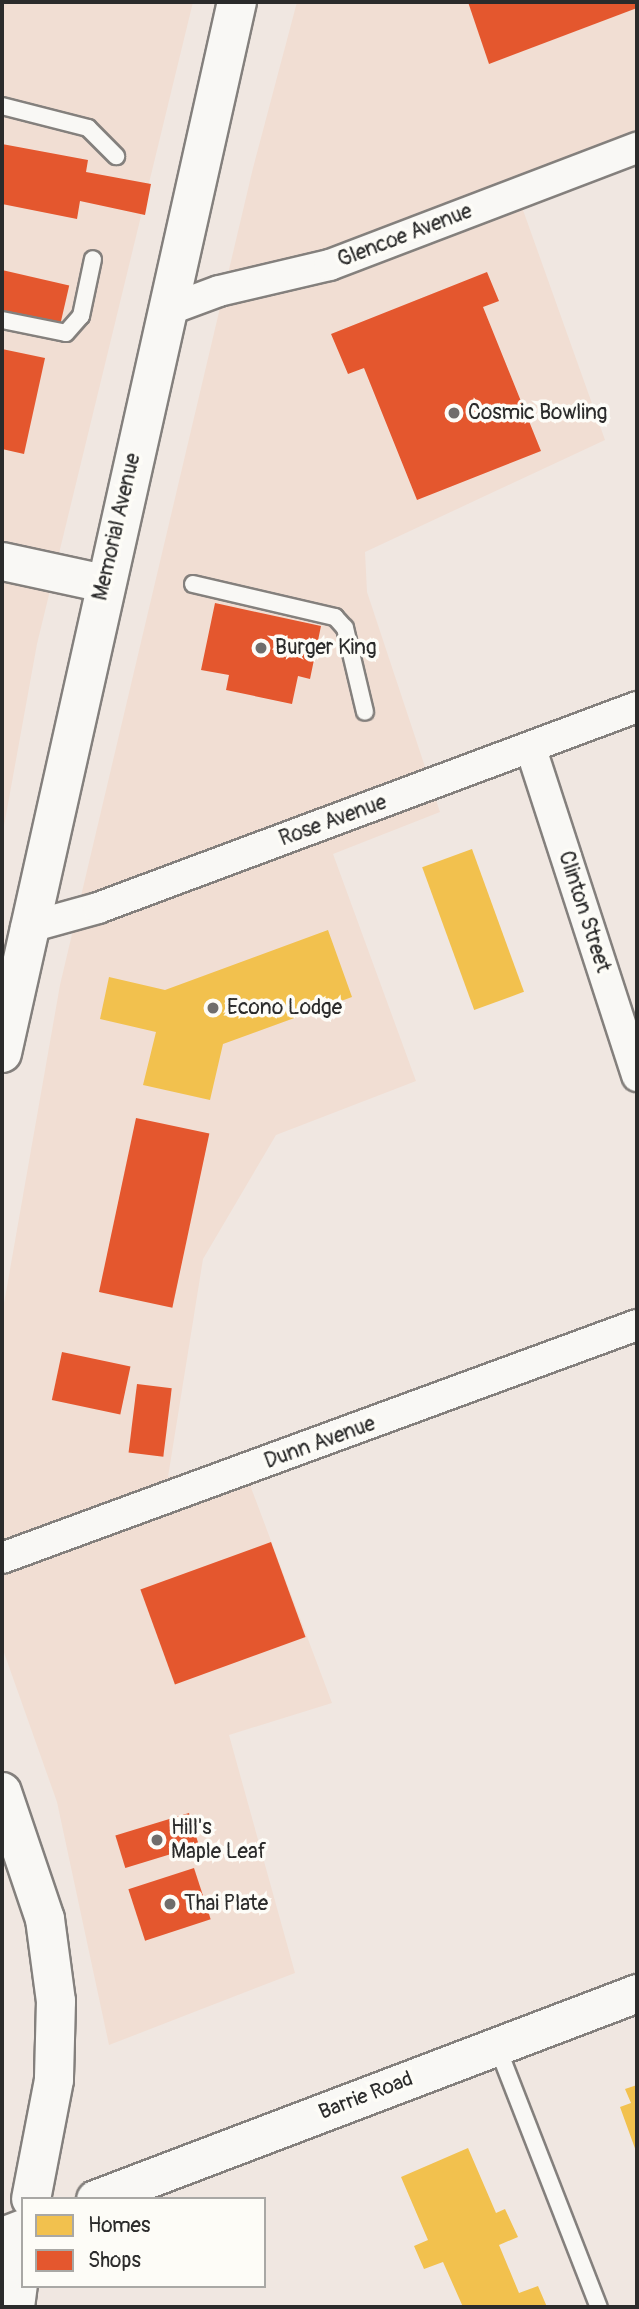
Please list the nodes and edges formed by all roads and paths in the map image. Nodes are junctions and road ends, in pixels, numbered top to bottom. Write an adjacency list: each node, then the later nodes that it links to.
1 (237, 2): 6 (main road, Memorial Avenue)
2 (2, 106): 4 (lane)
3 (637, 148): 6 (street, Glencoe Avenue)
4 (116, 156)
5 (93, 259): 7 (lane)
6 (168, 310): 9 (main road, Memorial Avenue)
7 (2, 320)
8 (2, 561): 9 (street)
9 (104, 583): 14 (main road, Memorial Avenue)
10 (192, 583): 12 (lane)
11 (637, 708): 13 (street, Rose Avenue)
12 (365, 712)
13 (531, 749): 14 (street, Rose Avenue); 16 (street, Clinton Street)
14 (26, 928): 15 (main road, Memorial Avenue)
15 (2, 1053)
16 (637, 1076)
17 (637, 1325): 18 (street, Dunn Avenue)
18 (2, 1558)
19 (2, 1792): 22 (main road)
20 (637, 1993): 21 (street, Barrie Road)
21 (497, 2046): 23 (street, Barrie Road); 28 (lane)
22 (32, 2197)
23 (100, 2197)
24 (21, 2229): 25 (street)
25 (2, 2236)
26 (21, 2260): 27 (main road)
27 (15, 2307)
28 (599, 2307)

